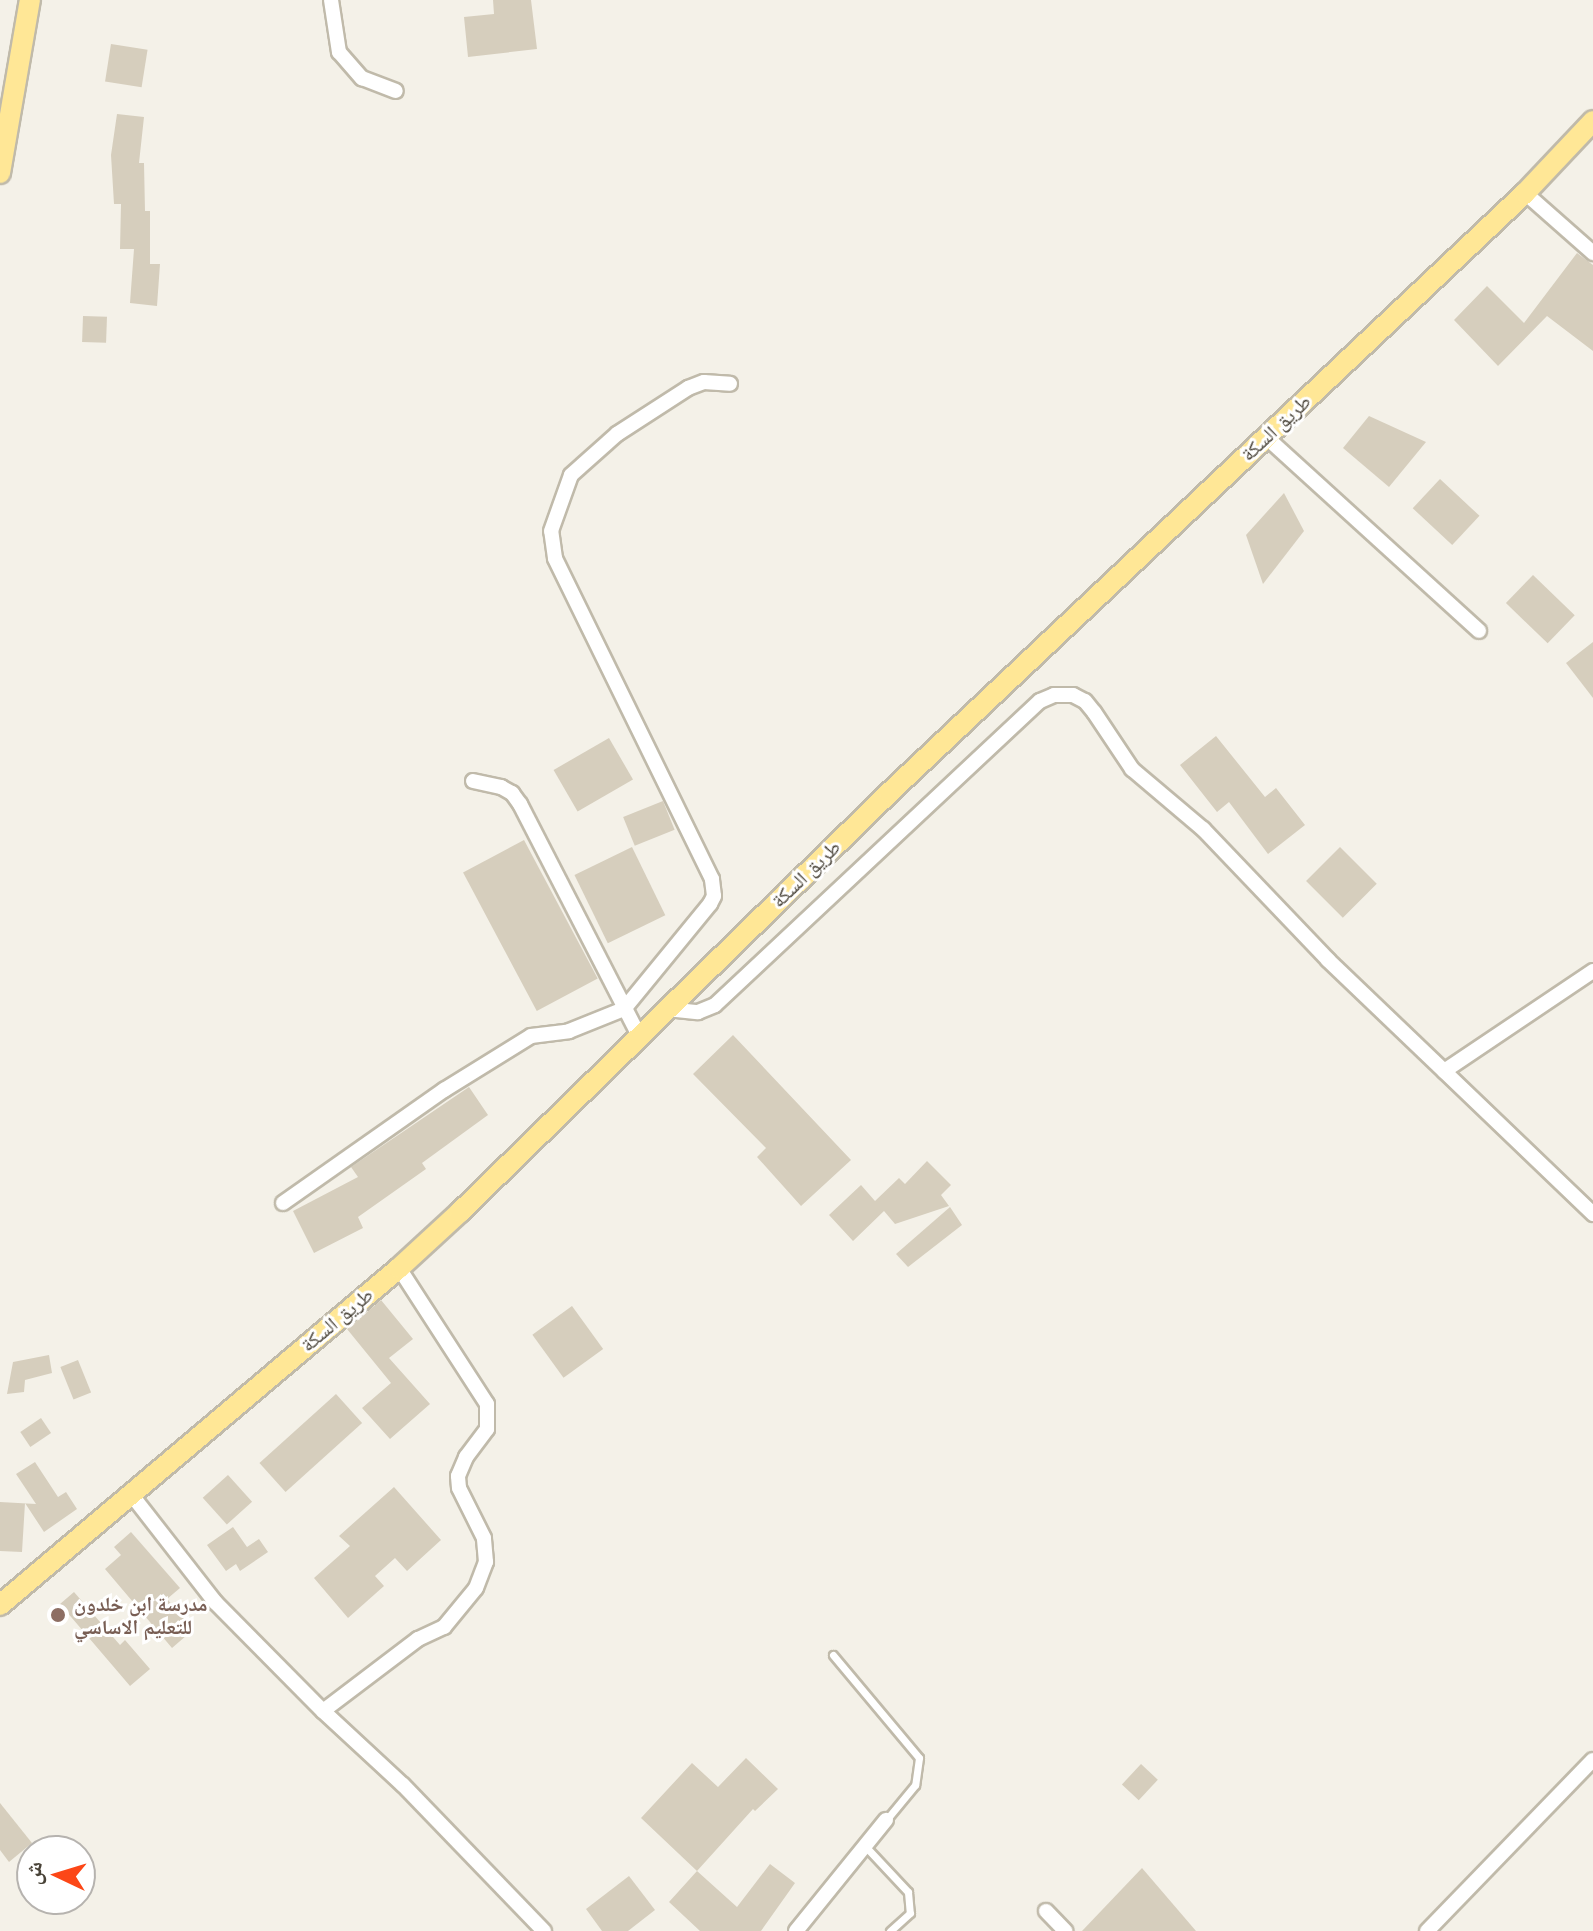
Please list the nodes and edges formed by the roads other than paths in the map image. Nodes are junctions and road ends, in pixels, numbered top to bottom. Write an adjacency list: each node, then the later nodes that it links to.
1 (30, 0): 5 (main road)
2 (331, 0): 3 (street)
3 (396, 91)
4 (1593, 121): 6 (main road, طريق السكة)
5 (0, 173)
6 (1525, 193): 7 (street); 9 (main road, طريق السكة)
7 (1593, 253)
8 (730, 384): 13 (street)
9 (1266, 437): 10 (street); 14 (main road, طريق السكة)
10 (1479, 631)
11 (473, 781): 13 (street)
12 (1593, 971): 16 (street)
13 (624, 1009): 15 (street); 17 (street)
14 (667, 1009): 15 (main road, طريق السكة); 16 (street)
15 (640, 1037): 19 (main road, طريق السكة)
16 (1444, 1071): 18 (street)
17 (283, 1203)
18 (1593, 1214)
19 (399, 1268): 20 (main road, طريق السكة); 23 (street)
20 (131, 1494): 21 (main road, طريق السكة); 23 (street)
21 (0, 1605)
22 (833, 1655): 25 (lane)
23 (323, 1711): 28 (street)
24 (1593, 1760): 32 (street)
25 (886, 1820): 26 (street)
26 (865, 1846): 29 (street); 30 (lane)
27 (1046, 1911): 31 (street)
28 (544, 1931)
29 (796, 1931)
30 (890, 1931)
31 (1065, 1931)
32 (1427, 1931)

